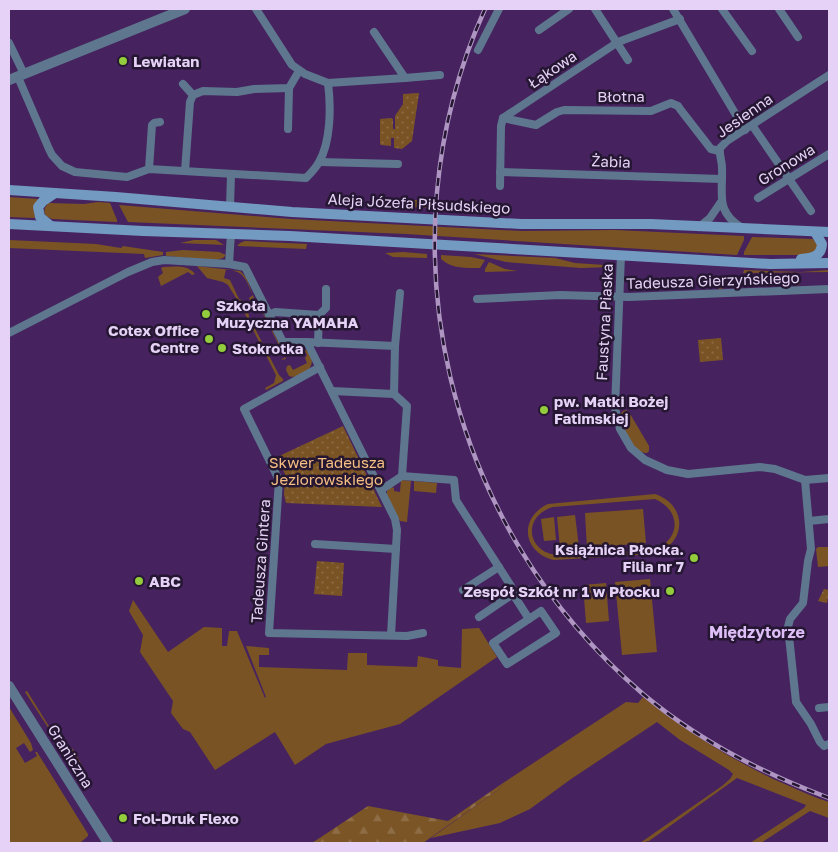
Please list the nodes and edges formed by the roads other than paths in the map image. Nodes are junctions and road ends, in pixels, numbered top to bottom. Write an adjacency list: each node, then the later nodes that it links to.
1 (185, 9): 21 (street)
2 (256, 9): 18 (street)
3 (499, 9): 15 (street)
4 (569, 9): 10 (street)
5 (595, 9): 13 (street)
6 (673, 9): 9 (street)
7 (722, 9): 16 (street)
8 (779, 9): 12 (street)
9 (680, 19): 13 (street, Łąkowa); 31 (street)
10 (539, 30)
11 (374, 32): 22 (street)
12 (798, 37)
13 (618, 42): 17 (street); 27 (street, Łąkowa)
14 (9, 43): 21 (street)
15 (478, 50)
16 (752, 50)
17 (628, 60)
18 (299, 71): 23 (street); 25 (street)
19 (440, 75): 22 (street)
20 (829, 75): 29 (street, Jesienna)
21 (17, 77): 36 (street)
22 (405, 78): 23 (street)
23 (328, 83): 34 (street)
24 (183, 84): 26 (street)
25 (289, 88): 26 (street); 30 (street)
26 (193, 95): 37 (street)
27 (503, 118): 32 (street, Błotna); 38 (street)
28 (160, 122): 36 (street)
29 (752, 125): 31 (street, Jesienna); 41 (street)
30 (288, 128)
31 (745, 130): 32 (street, Jesienna)
32 (719, 151): 40 (street, Jesienna)
33 (829, 154): 41 (street, Gronowa)
34 (320, 162): 35 (street); 39 (street)
35 (398, 164)
36 (149, 169): 37 (street)
37 (185, 171): 39 (street)
38 (500, 172): 40 (street, Żabia); 42 (street)
39 (231, 174): 47 (street)
40 (722, 179): 46 (street, Jesienna)
41 (790, 179): 45 (street, Gronowa); 48 (street)
42 (500, 186)
43 (9, 190): 44 (main road, Aleja Józefa Piłsudskiego)
44 (56, 193): 47 (main road, Aleja Józefa Piłsudskiego); 50 (main road)
45 (758, 198)
46 (721, 202): 51 (street); 52 (street)
47 (230, 207): 51 (main road, Aleja Józefa Piłsudskiego)
48 (811, 211)
49 (9, 224): 50 (main road)
50 (51, 226): 55 (main road)
51 (699, 227): 52 (main road, Aleja Józefa Piłsudskiego)
52 (742, 229): 53 (main road, Aleja Józefa Piłsudskiego)
53 (815, 232): 54 (main road, Aleja Józefa Piłsudskiego); 59 (main road)
54 (829, 232)
55 (231, 233): 56 (main road); 58 (street)
56 (621, 255): 59 (main road); 63 (street, Faustyna Piaska)
57 (829, 263): 59 (main road)
58 (229, 264): 65 (street); 67 (street)
59 (770, 264)
60 (326, 289): 66 (street)
61 (829, 289): 63 (street, Tadeusza Gierzyńskiego)
62 (400, 293): 70 (street)
63 (620, 296): 64 (street, Tadeusza Gierzyńskiego); 76 (street, Faustyna Piaska)
64 (477, 299)
65 (269, 314): 66 (street); 68 (street)
66 (318, 315): 69 (street)
67 (9, 332)
68 (307, 342): 69 (street); 71 (street)
69 (318, 343): 70 (street)
70 (395, 346): 73 (street)
71 (320, 367): 72 (street); 89 (street, Tadeusza Gintera)
72 (332, 391): 73 (street); 77 (street)
73 (394, 394): 74 (street)
74 (402, 476): 77 (street); 82 (street)
75 (829, 478): 76 (street, Faustyna Piaska)
76 (805, 480): 79 (street)
77 (381, 490): 81 (street)
78 (829, 519): 79 (street)
79 (809, 521): 93 (street)
80 (315, 544): 81 (street)
81 (396, 549): 89 (street)
82 (499, 567): 83 (street); 85 (street)
83 (463, 590)
84 (528, 590): 85 (street)
85 (514, 596): 86 (street); 87 (street)
86 (479, 616)
87 (529, 619): 87 (street)
88 (423, 633): 89 (street, Tadeusza Gintera)
89 (391, 635)
90 (9, 686): 94 (street, Graniczna)
91 (819, 708): 92 (street)
92 (829, 708)
93 (829, 744)
94 (108, 843)

